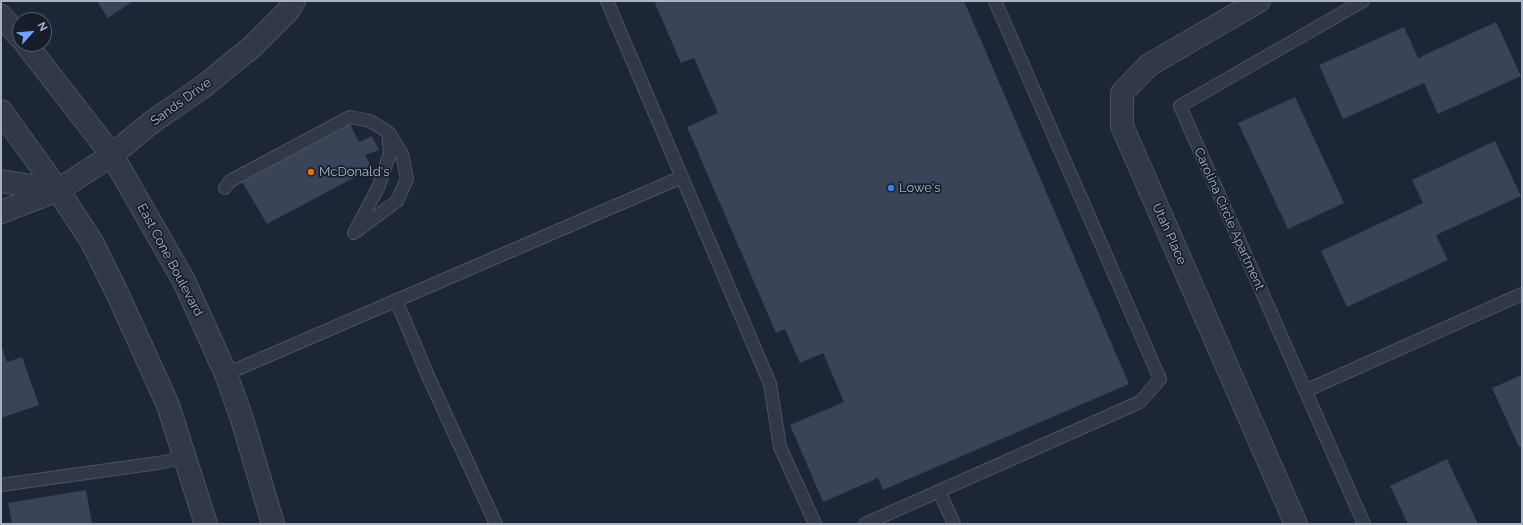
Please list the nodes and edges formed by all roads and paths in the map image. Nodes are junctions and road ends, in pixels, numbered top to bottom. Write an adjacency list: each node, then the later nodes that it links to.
1 (294, 1): 11 (street, Sands Drive)
2 (607, 1): 12 (lane)
3 (995, 1): 23 (lane)
4 (1259, 1): 30 (street, Utah Place)
5 (1363, 1): 20 (lane, Carolina Circle Apartment)
6 (1, 16): 7 (street)
7 (12, 28)
8 (32, 52): 11 (street, East Cone Boulevard)
9 (1, 111): 15 (street)
10 (388, 132): 10 (lane); 14 (lane)
11 (112, 155): 15 (street, Sands Drive); 19 (street, East Cone Boulevard)
12 (682, 177): 18 (lane); 27 (lane)
13 (1, 181): 15 (street)
14 (225, 188)
15 (58, 190): 16 (street, Sands Drive); 21 (street)
16 (1, 212)
17 (1522, 294): 20 (lane)
18 (396, 300): 19 (lane); 26 (lane)
19 (226, 374): 25 (street, East Cone Boulevard)
20 (1305, 391): 31 (lane, Carolina Circle Apartment)
21 (184, 458): 22 (lane); 24 (street)
22 (1, 485)
23 (939, 491): 28 (lane); 29 (lane)
24 (206, 524)
25 (274, 524)
26 (496, 524)
27 (815, 524)
28 (865, 524)
29 (954, 524)
30 (1296, 524)
31 (1364, 524)

